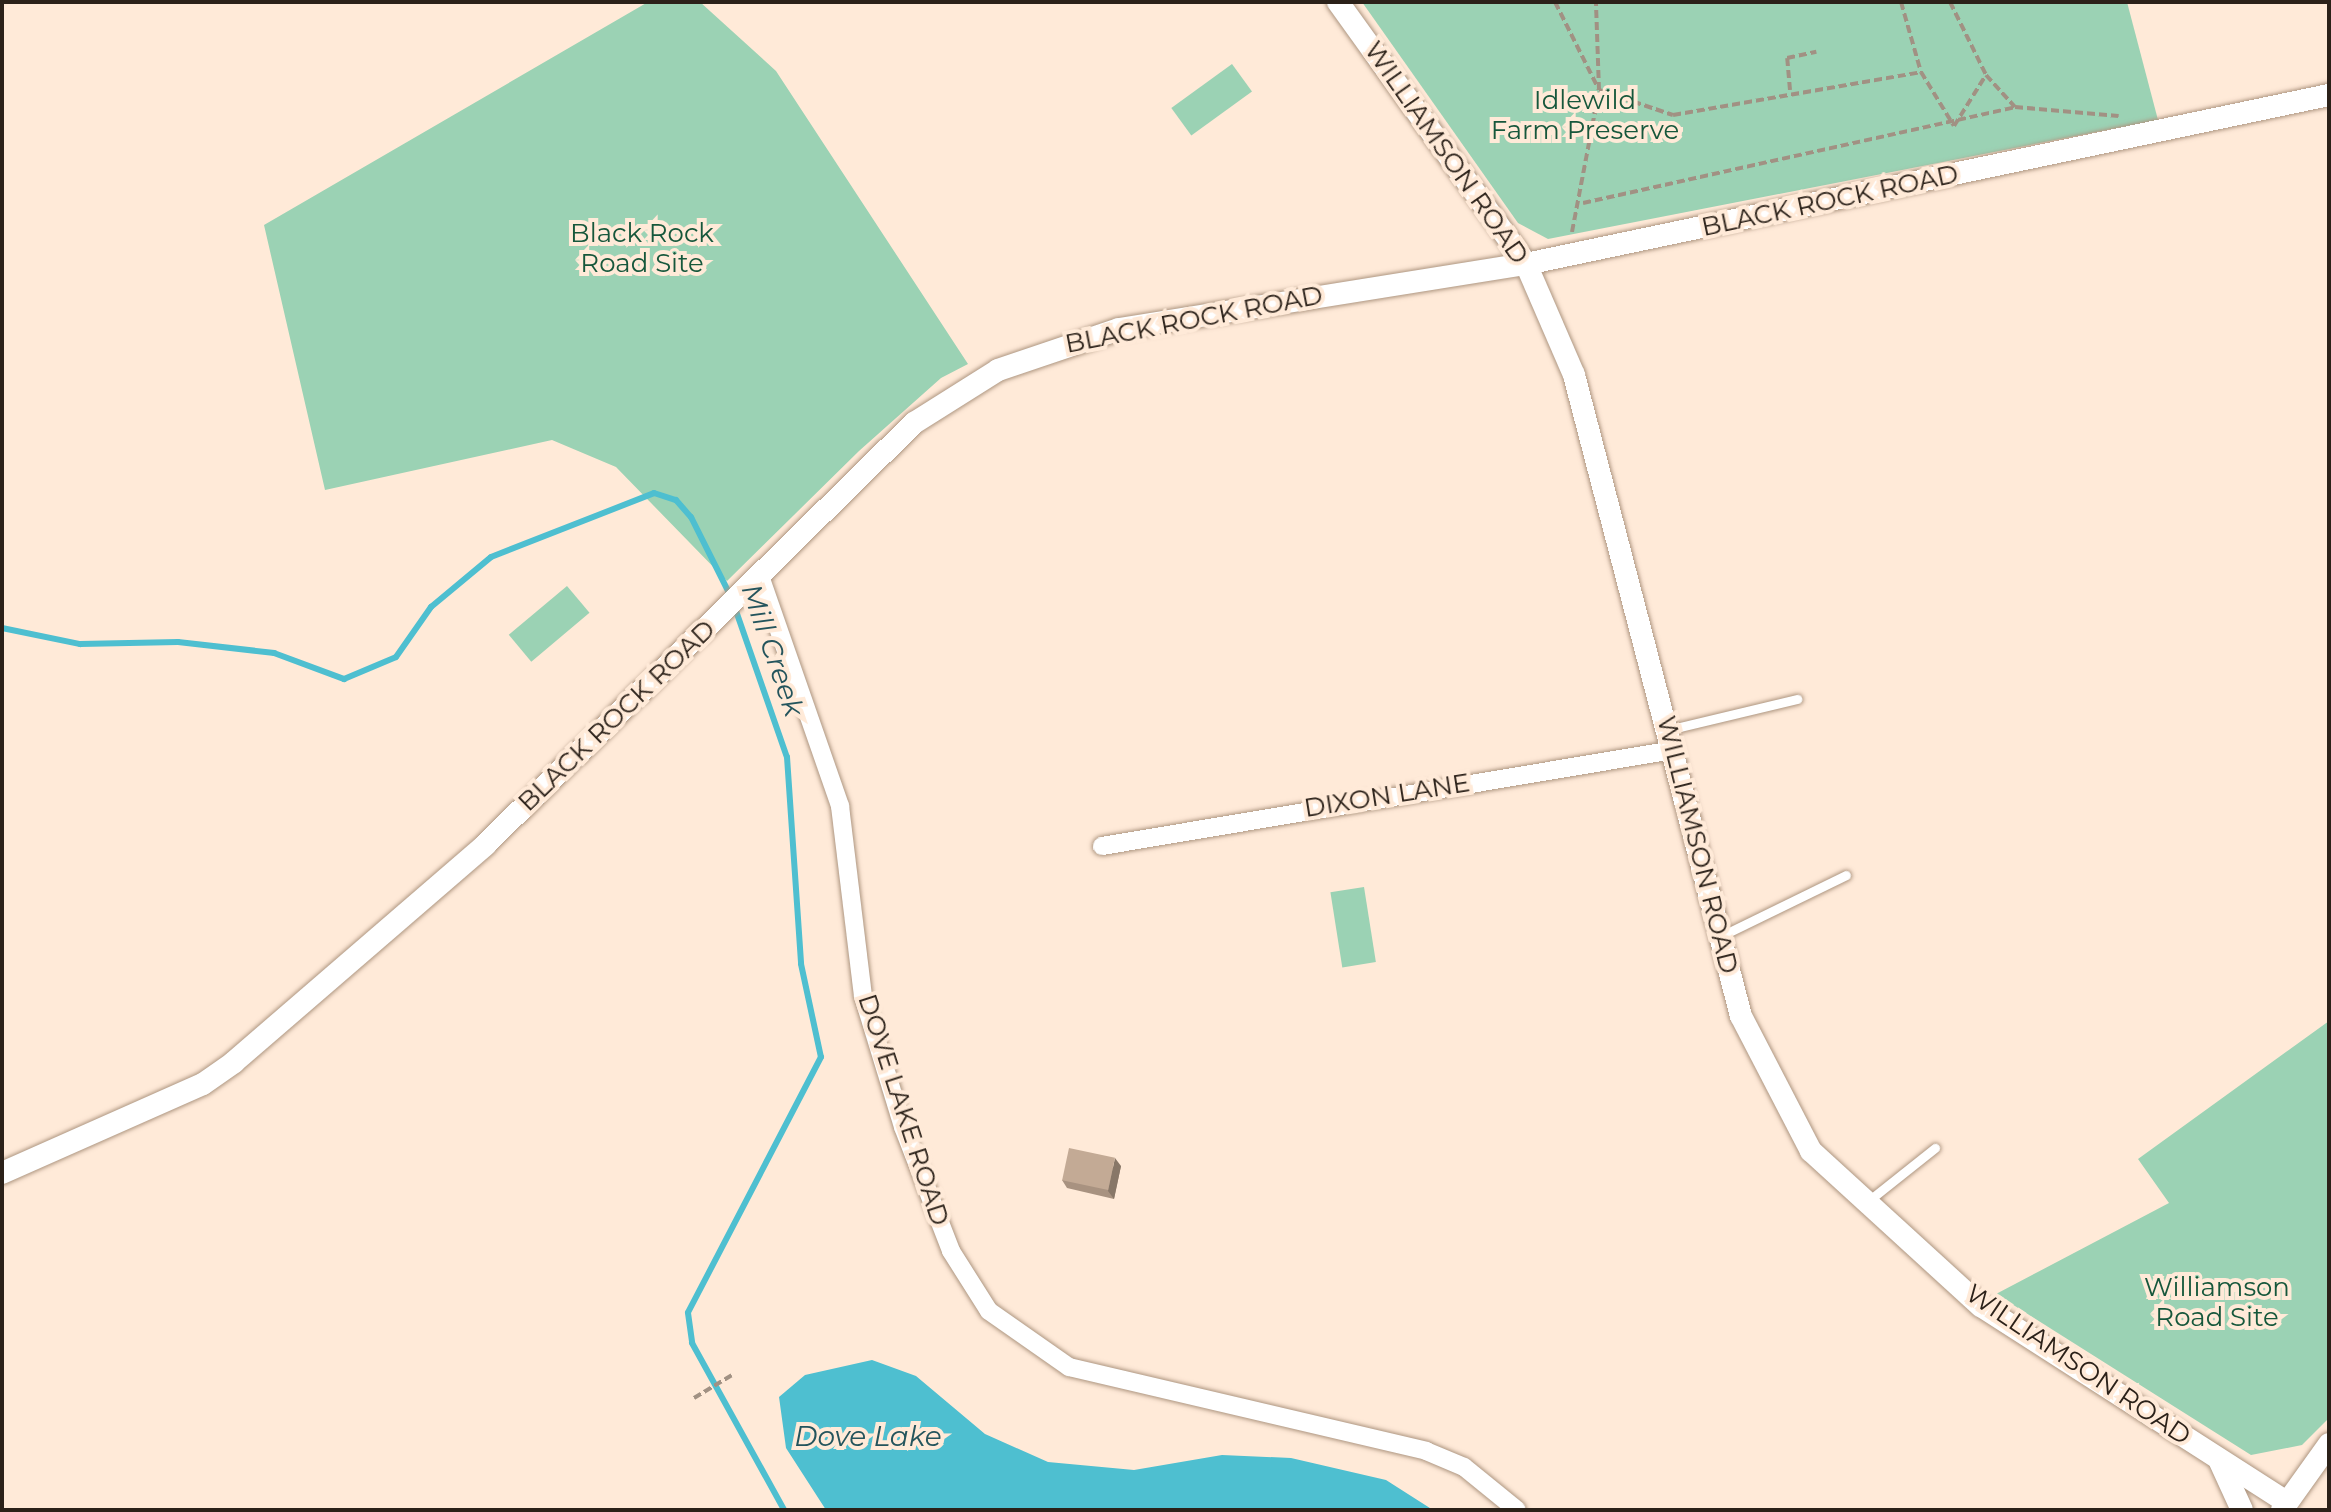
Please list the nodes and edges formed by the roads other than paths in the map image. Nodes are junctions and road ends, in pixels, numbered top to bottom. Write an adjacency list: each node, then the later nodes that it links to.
1 (1338, 2): 3 (street, WILLIAMSON ROAD)
2 (2329, 95): 3 (street, BLACK ROCK ROAD)
3 (1526, 264): 4 (street, BLACK ROCK ROAD); 6 (street, WILLIAMSON ROAD)
4 (752, 584): 11 (street, BLACK ROCK ROAD); 16 (street, DOVE LAKE ROAD)
5 (1797, 699): 6 (lane)
6 (1670, 740): 7 (street, DIXON LANE); 9 (street, WILLIAMSON ROAD)
7 (1102, 846)
8 (1846, 875): 9 (lane)
9 (1721, 936): 12 (street, WILLIAMSON ROAD)
10 (1935, 1148): 12 (lane)
11 (2, 1173)
12 (1864, 1204): 14 (street, WILLIAMSON ROAD)
13 (2329, 1444): 15 (street)
14 (2217, 1458): 15 (street, WILLIAMSON ROAD); 17 (street)
15 (2284, 1506)
16 (1517, 1510)
17 (2242, 1510)

